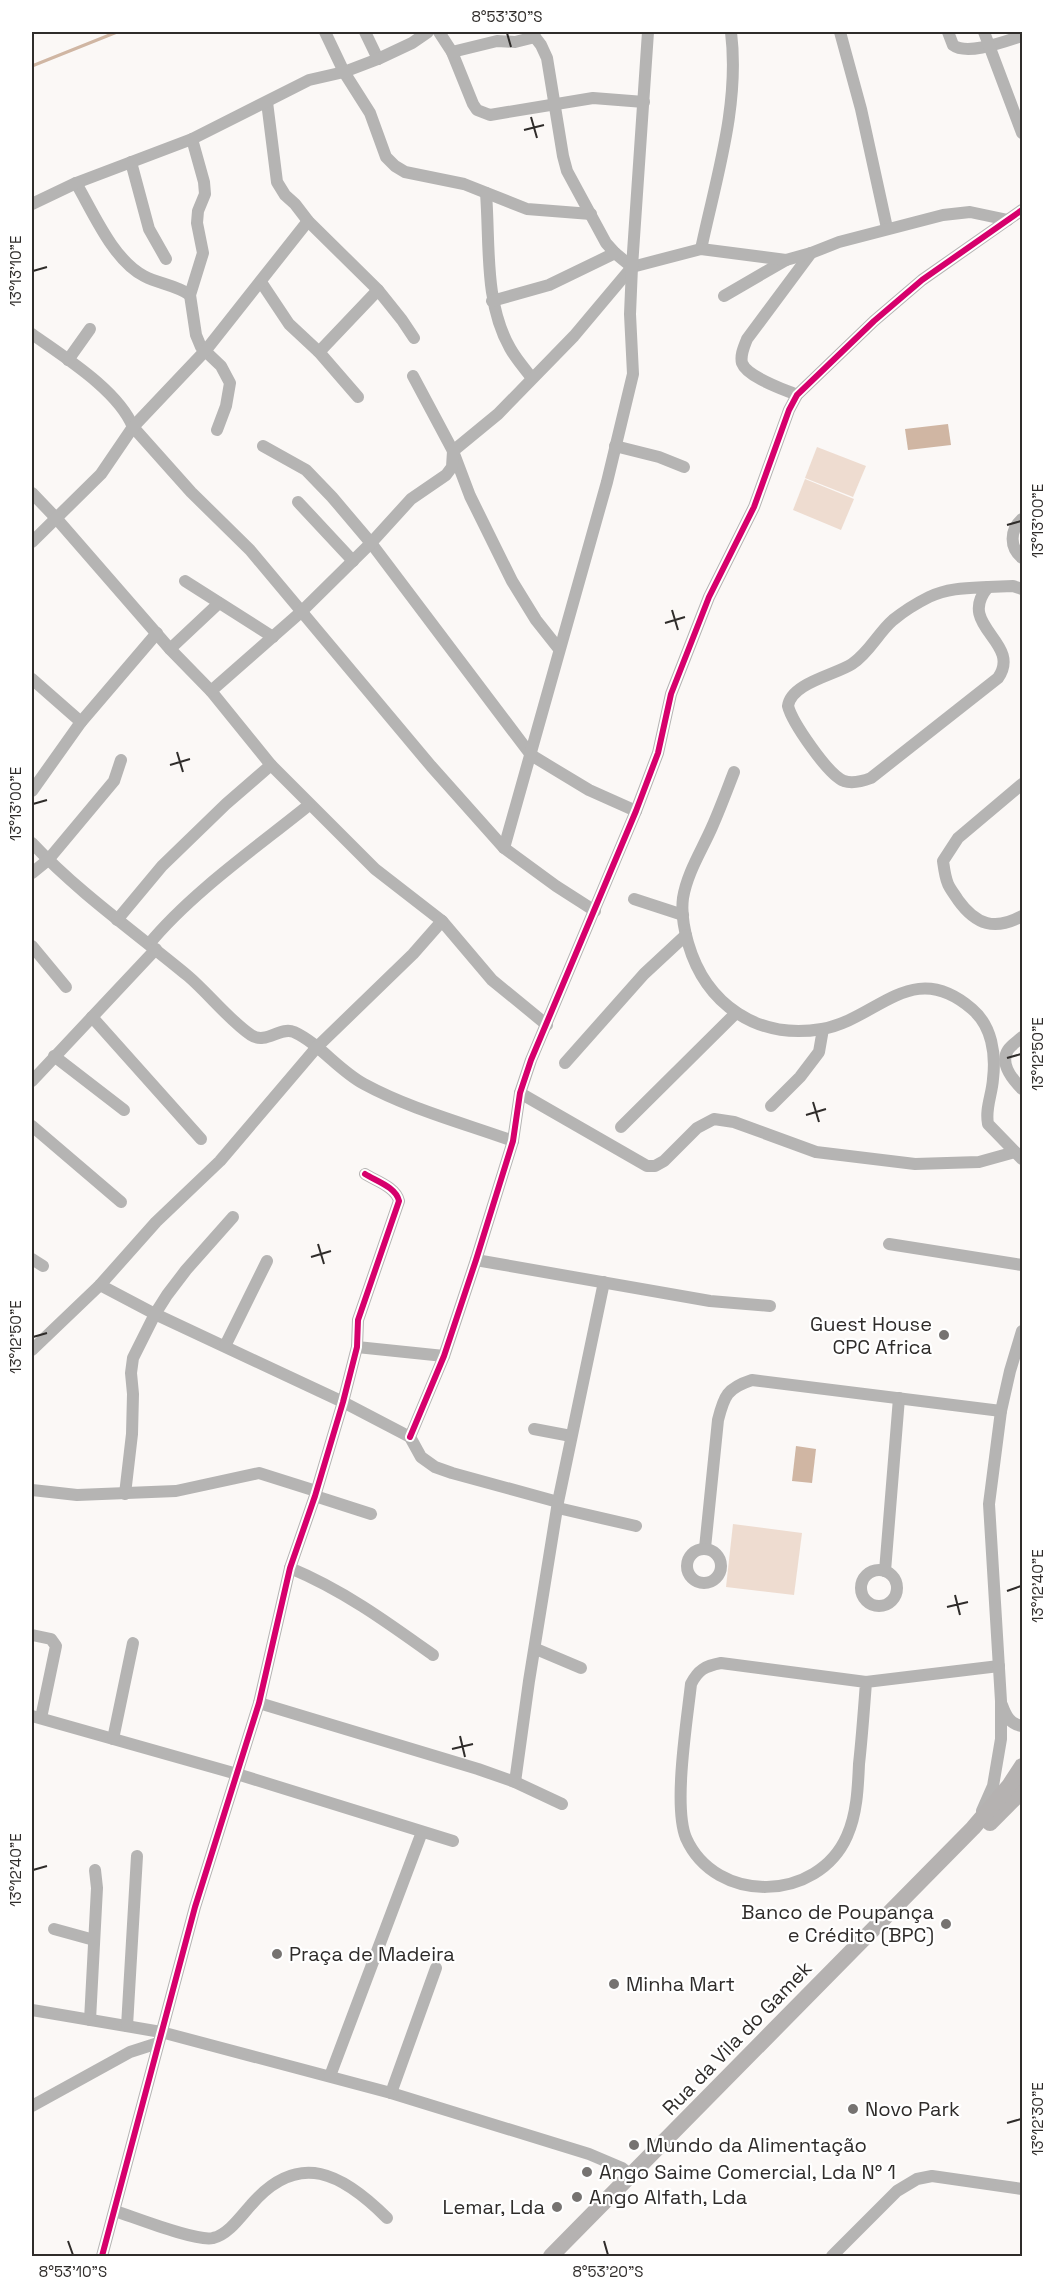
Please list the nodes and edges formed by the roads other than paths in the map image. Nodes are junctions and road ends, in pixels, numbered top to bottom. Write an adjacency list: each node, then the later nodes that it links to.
1 (325, 32): 15 (street)
2 (365, 32): 14 (street)
3 (428, 32): 14 (street)
4 (439, 32): 13 (street)
5 (648, 32): 17 (street)
6 (731, 32): 30 (street)
7 (840, 32): 29 (street)
8 (948, 32): 12 (street)
9 (984, 32): 12 (street)
10 (533, 34): 13 (street); 18 (street)
11 (1023, 36): 12 (street)
12 (988, 46): 19 (street)
13 (452, 52): 18 (street)
14 (378, 59): 15 (street)
15 (344, 72): 16 (street); 23 (street)
16 (267, 102): 20 (street); 28 (street)
17 (644, 102): 18 (street); 35 (street)
18 (556, 105): 26 (street)
19 (1023, 133)
20 (192, 139): 21 (street); 38 (street)
21 (131, 162): 22 (street); 33 (street)
22 (76, 183): 24 (street); 38 (street)
23 (486, 193): 26 (street); 40 (street)
24 (32, 204)
25 (1023, 210): 27 (street)
26 (591, 214): 31 (street)
27 (1008, 220): 29 (street); 49 (street)
28 (308, 221): 36 (street); 37 (street)
29 (887, 228): 32 (street)
30 (701, 249): 34 (street); 35 (street)
31 (615, 253): 35 (street); 40 (street)
32 (811, 253): 34 (street); 49 (street)
33 (166, 260)
34 (786, 260): 39 (street)
35 (632, 267): 48 (street); 54 (street)
36 (261, 282): 44 (street); 45 (street)
37 (378, 290): 43 (street); 45 (street)
38 (190, 295): 44 (street)
39 (724, 296)
40 (492, 301): 48 (street)
41 (90, 329): 46 (street)
42 (32, 334): 46 (street)
43 (414, 338)
44 (206, 350): 51 (street); 52 (street)
45 (319, 352): 50 (street)
46 (68, 360): 51 (street)
47 (413, 376): 55 (street)
48 (532, 378): 55 (street)
49 (797, 395): 84 (street)
50 (358, 398)
51 (133, 427): 59 (street); 69 (street)
52 (217, 430)
53 (263, 446): 62 (street)
54 (615, 446): 56 (street); 73 (street)
55 (453, 451): 62 (street); 73 (street)
56 (684, 467)
57 (32, 493): 59 (street)
58 (298, 502): 64 (street)
59 (56, 518): 61 (street); 70 (street)
60 (1023, 519): 63 (street)
61 (32, 542)
62 (371, 543): 64 (street); 77 (street)
63 (1023, 558)
64 (353, 561): 69 (street)
65 (185, 581): 68 (street)
66 (988, 587): 66 (street); 67 (street)
67 (1023, 589)
68 (219, 603): 71 (street); 72 (street)
69 (301, 612): 71 (street); 86 (street)
70 (157, 633): 72 (street); 76 (street)
71 (273, 637): 75 (street)
72 (170, 649): 75 (street)
73 (559, 649): 77 (street)
74 (32, 679): 76 (street)
75 (211, 692): 79 (street)
76 (81, 722): 82 (street)
77 (531, 755): 84 (street); 86 (street)
78 (121, 760): 87 (street)
79 (271, 765): 83 (street); 93 (street)
80 (734, 772): 91 (street)
81 (1023, 784): 92 (street)
82 (32, 791)
83 (309, 805): 94 (street); 97 (street)
84 (636, 811): 90 (street)
85 (32, 843): 87 (street)
86 (504, 848): 90 (street)
87 (48, 860): 88 (street); 93 (street)
88 (32, 873)
89 (634, 899): 91 (street)
90 (595, 911): 101 (street)
91 (683, 915): 95 (street)
92 (1023, 916)
93 (117, 920): 97 (street)
94 (442, 921): 101 (street); 104 (street)
95 (686, 935): 99 (street); 106 (street)
96 (32, 946): 98 (street)
97 (153, 947): 100 (street); 104 (street)
98 (66, 987)
99 (736, 1013): 102 (street); 113 (street)
100 (92, 1017): 105 (street); 114 (street)
101 (547, 1025): 109 (street)
102 (823, 1029): 110 (street); 116 (street)
103 (1023, 1037): 108 (street)
104 (317, 1047): 115 (street); 127 (street)
105 (54, 1056): 107 (street); 111 (street)
106 (565, 1063)
107 (32, 1081)
108 (1023, 1089)
109 (520, 1092): 115 (street); 116 (street)
110 (771, 1106)
111 (124, 1110)
112 (32, 1126): 118 (street)
113 (621, 1126)
114 (201, 1139)
115 (513, 1141): 122 (street)
116 (1019, 1156)
117 (365, 1174): 132 (street)
118 (121, 1202)
119 (233, 1217): 129 (street)
120 (889, 1244): 124 (street)
121 (32, 1258): 125 (street)
122 (476, 1260): 126 (street); 134 (street)
123 (267, 1262): 131 (street)
124 (1023, 1265)
125 (43, 1266)
126 (604, 1282): 128 (street); 139 (street)
127 (100, 1285): 129 (street); 133 (street)
128 (770, 1306)
129 (155, 1314): 131 (street); 142 (street)
130 (1023, 1330): 137 (street)
131 (225, 1346): 136 (street)
132 (357, 1347): 134 (street); 136 (street)
133 (32, 1350)
134 (444, 1356): 140 (street)
135 (899, 1398): 137 (street); 147 (street); 149 (street)
136 (343, 1402): 140 (street); 143 (street)
137 (1001, 1411): 154 (street)
138 (534, 1429): 139 (street)
139 (572, 1436): 144 (street)
140 (410, 1437): 144 (street)
141 (32, 1490): 142 (street)
142 (125, 1494): 143 (street)
143 (316, 1494): 145 (street); 148 (street)
144 (558, 1505): 146 (street); 152 (street)
145 (371, 1514)
146 (636, 1526)
147 (705, 1548)
148 (290, 1568): 153 (street); 158 (street)
149 (885, 1571)
150 (32, 1635): 159 (street)
151 (133, 1643): 161 (street)
152 (536, 1649): 155 (street); 164 (street)
153 (433, 1654)
154 (999, 1666): 156 (street); 157 (street)
155 (581, 1668)
156 (866, 1682): 156 (street)
157 (1001, 1701): 160 (street); 167 (street)
158 (259, 1703): 163 (street); 164 (street)
159 (36, 1717): 161 (street)
160 (1023, 1725)
161 (113, 1739): 163 (street)
162 (1023, 1766): 167 (main road, Rua da Vila do Gamek)
163 (237, 1774): 168 (street); 178 (street)
164 (516, 1782): 166 (street)
165 (1023, 1791): 188 (main road, Rua da Vila do Gamek)
166 (562, 1804)
167 (973, 1828): 182 (main road, Rua da Vila do Gamek)
168 (422, 1832): 169 (street); 179 (street)
169 (453, 1841)
170 (137, 1856): 177 (street)
171 (96, 1870): 173 (street)
172 (54, 1929): 173 (street)
173 (94, 1940): 176 (street)
174 (436, 1968): 180 (street)
175 (32, 2010): 176 (street)
176 (90, 2020): 177 (street)
177 (127, 2026): 178 (street)
178 (159, 2038): 179 (street); 181 (street); 184 (street)
179 (330, 2076): 180 (street)
180 (391, 2093): 182 (street)
181 (32, 2106)
182 (631, 2175): 187 (main road, Rua da Vila do Gamek)
183 (1023, 2189): 189 (street)
184 (115, 2211): 185 (street); 186 (street)
185 (387, 2218)
186 (102, 2256)
187 (550, 2256)
188 (565, 2256)
189 (832, 2256)

